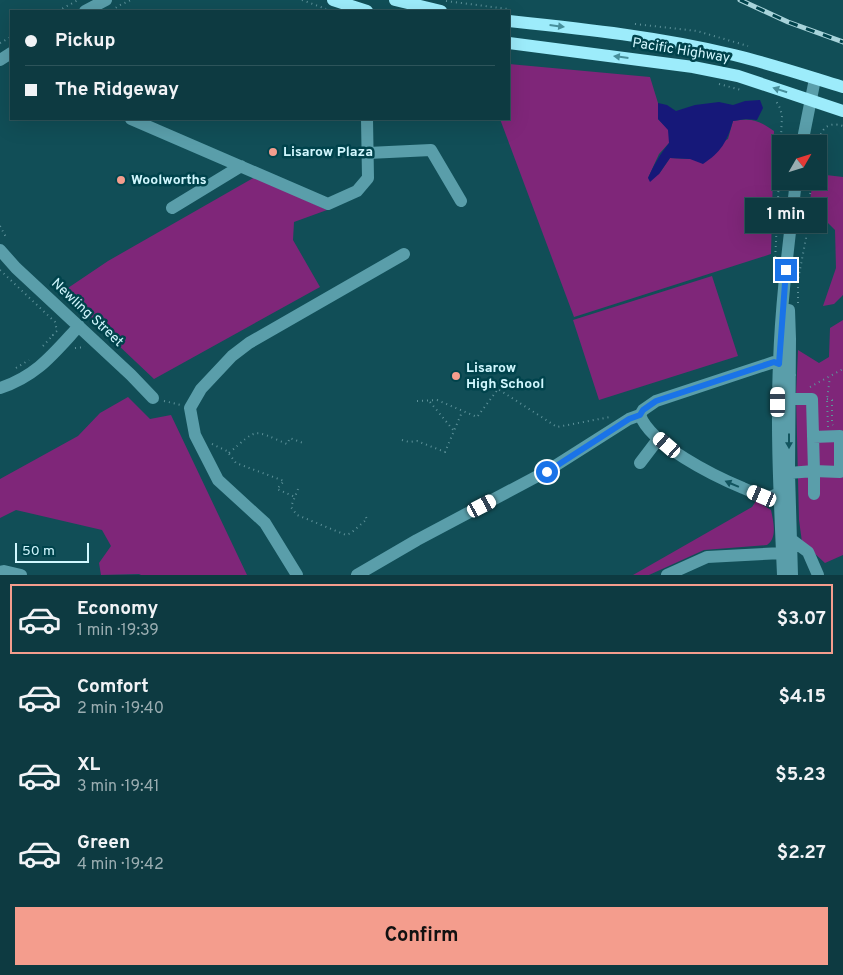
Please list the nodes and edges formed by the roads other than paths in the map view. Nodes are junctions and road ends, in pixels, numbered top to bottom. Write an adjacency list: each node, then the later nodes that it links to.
1 (106, 0): 4 (street)
2 (395, 0): 6 (main road)
3 (327, 7): 5 (main road)
4 (87, 10)
5 (357, 10)
6 (437, 10)
7 (510, 21): 9 (main road, Pacific Highway, one-way to 9)
8 (510, 43): 11 (main road, Pacific Highway, one-way to 8)
9 (815, 79): 10 (main road, Pacific Highway); 11 (street)
10 (843, 87)
11 (810, 100): 12 (main road, Pacific Highway); 15 (street)
12 (843, 111)
13 (133, 120): 17 (street)
14 (367, 120): 16 (street)
15 (804, 135)
16 (368, 153): 17 (street); 19 (street)
17 (241, 166): 20 (street)
18 (794, 190): 23 (street)
19 (460, 202)
20 (172, 208)
21 (0, 250): 24 (street, Newling Street)
22 (404, 254): 42 (street)
23 (780, 270): 25 (street); 26 (street)
24 (79, 326): 27 (street); 28 (street, Newling Street)
25 (779, 364): 26 (street); 30 (street); 37 (street)
26 (790, 375): 29 (street)
27 (0, 388)
28 (153, 398)
29 (790, 399): 31 (street); 35 (street, one-way to 35)
30 (640, 415): 32 (street); 43 (street)
31 (813, 434): 34 (street); 34 (street)
32 (659, 438): 33 (street); 37 (street, one-way to 32)
33 (640, 462)
34 (814, 471): 35 (street); 36 (street)
35 (789, 473): 37 (street); 38 (street)
36 (814, 494)
37 (778, 495): 39 (street)
38 (792, 540): 39 (street); 46 (street); 47 (street)
39 (782, 553): 44 (street); 45 (street)
40 (0, 572): 41 (street)
41 (21, 575)
42 (297, 575)
43 (357, 575)
44 (667, 575)
45 (783, 575)
46 (792, 575)
47 (818, 575)

